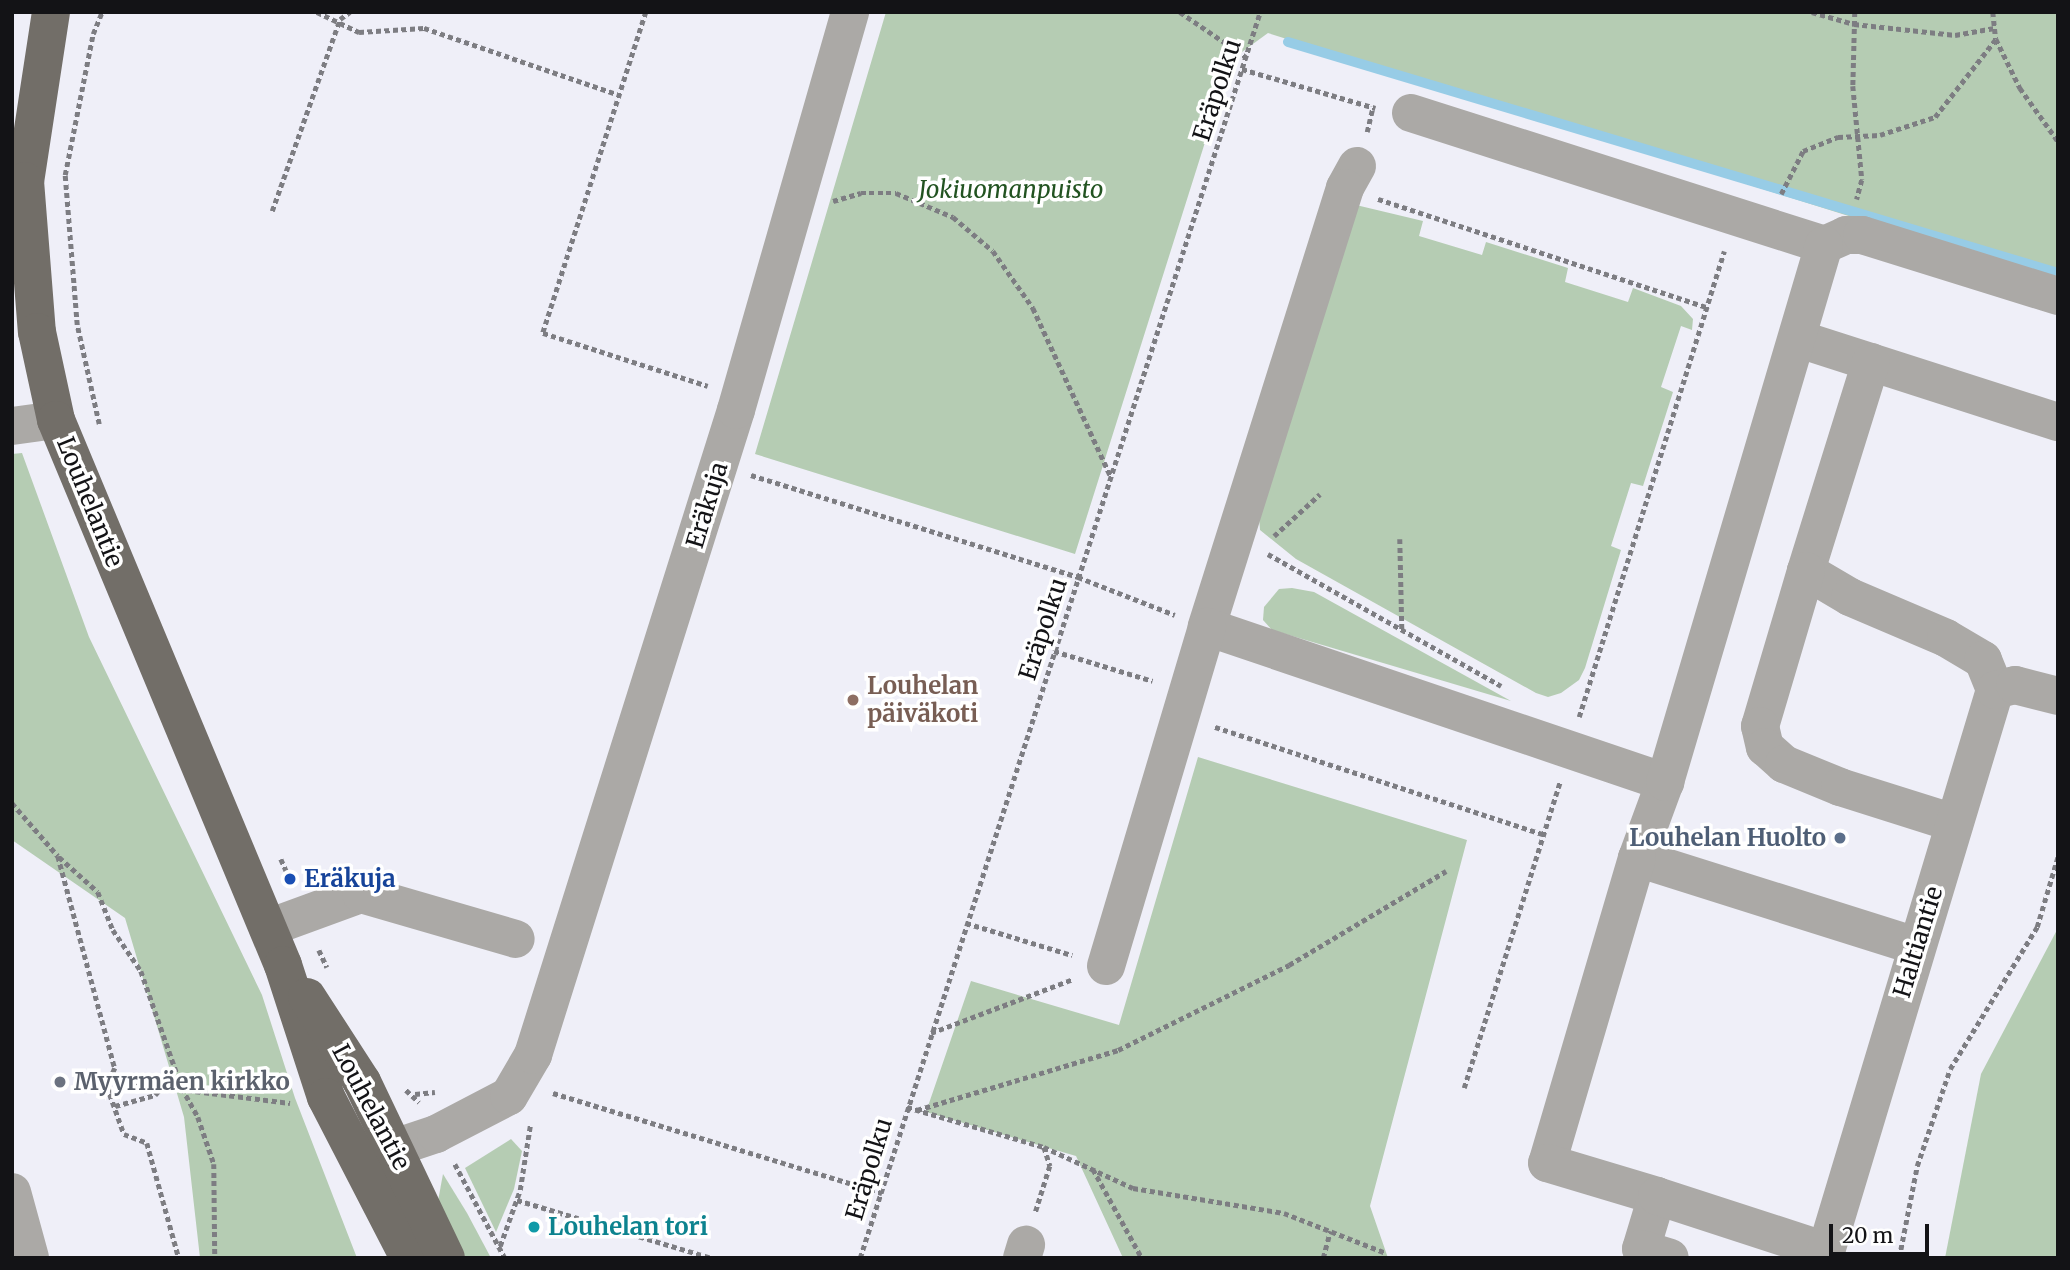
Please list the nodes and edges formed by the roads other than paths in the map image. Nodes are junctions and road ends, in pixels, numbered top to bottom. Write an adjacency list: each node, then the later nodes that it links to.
1 (51, 12): 9 (main road, Louhelantie)
2 (850, 12): 24 (street, Eräkuja)
3 (1411, 113): 5 (street)
4 (1351, 177): 13 (street)
5 (1824, 245): 6 (street); 7 (street)
6 (2058, 296)
7 (1799, 340): 8 (street); 16 (street)
8 (1871, 362): 10 (street); 12 (street)
9 (56, 420): 11 (street); 19 (main road, Louhelantie)
10 (2058, 422)
11 (12, 426)
12 (1806, 571): 14 (street); 17 (street)
13 (1207, 627): 16 (street); 23 (street)
14 (1994, 690): 15 (street); 17 (street, Haltiantie)
15 (2058, 696)
16 (1665, 782): 18 (street)
17 (1954, 823): 21 (street, Haltiantie)
18 (1637, 858): 21 (street); 27 (street)
19 (268, 928): 20 (street); 22 (main road, Louhelantie)
20 (516, 939)
21 (1916, 946): 28 (street, Haltiantie)
22 (283, 965): 24 (main road, Louhelantie); 25 (main road, Louhelantie)
23 (1106, 966)
24 (395, 1148): 25 (street, Eräkuja); 31 (main road, Louhelantie)
25 (356, 1160): 30 (main road, Louhelantie)
26 (12, 1192): 29 (street)
27 (1657, 1196): 28 (street); 32 (street)
28 (1825, 1254)
29 (30, 1258)
30 (409, 1258)
31 (446, 1258)
32 (1670, 1258)

